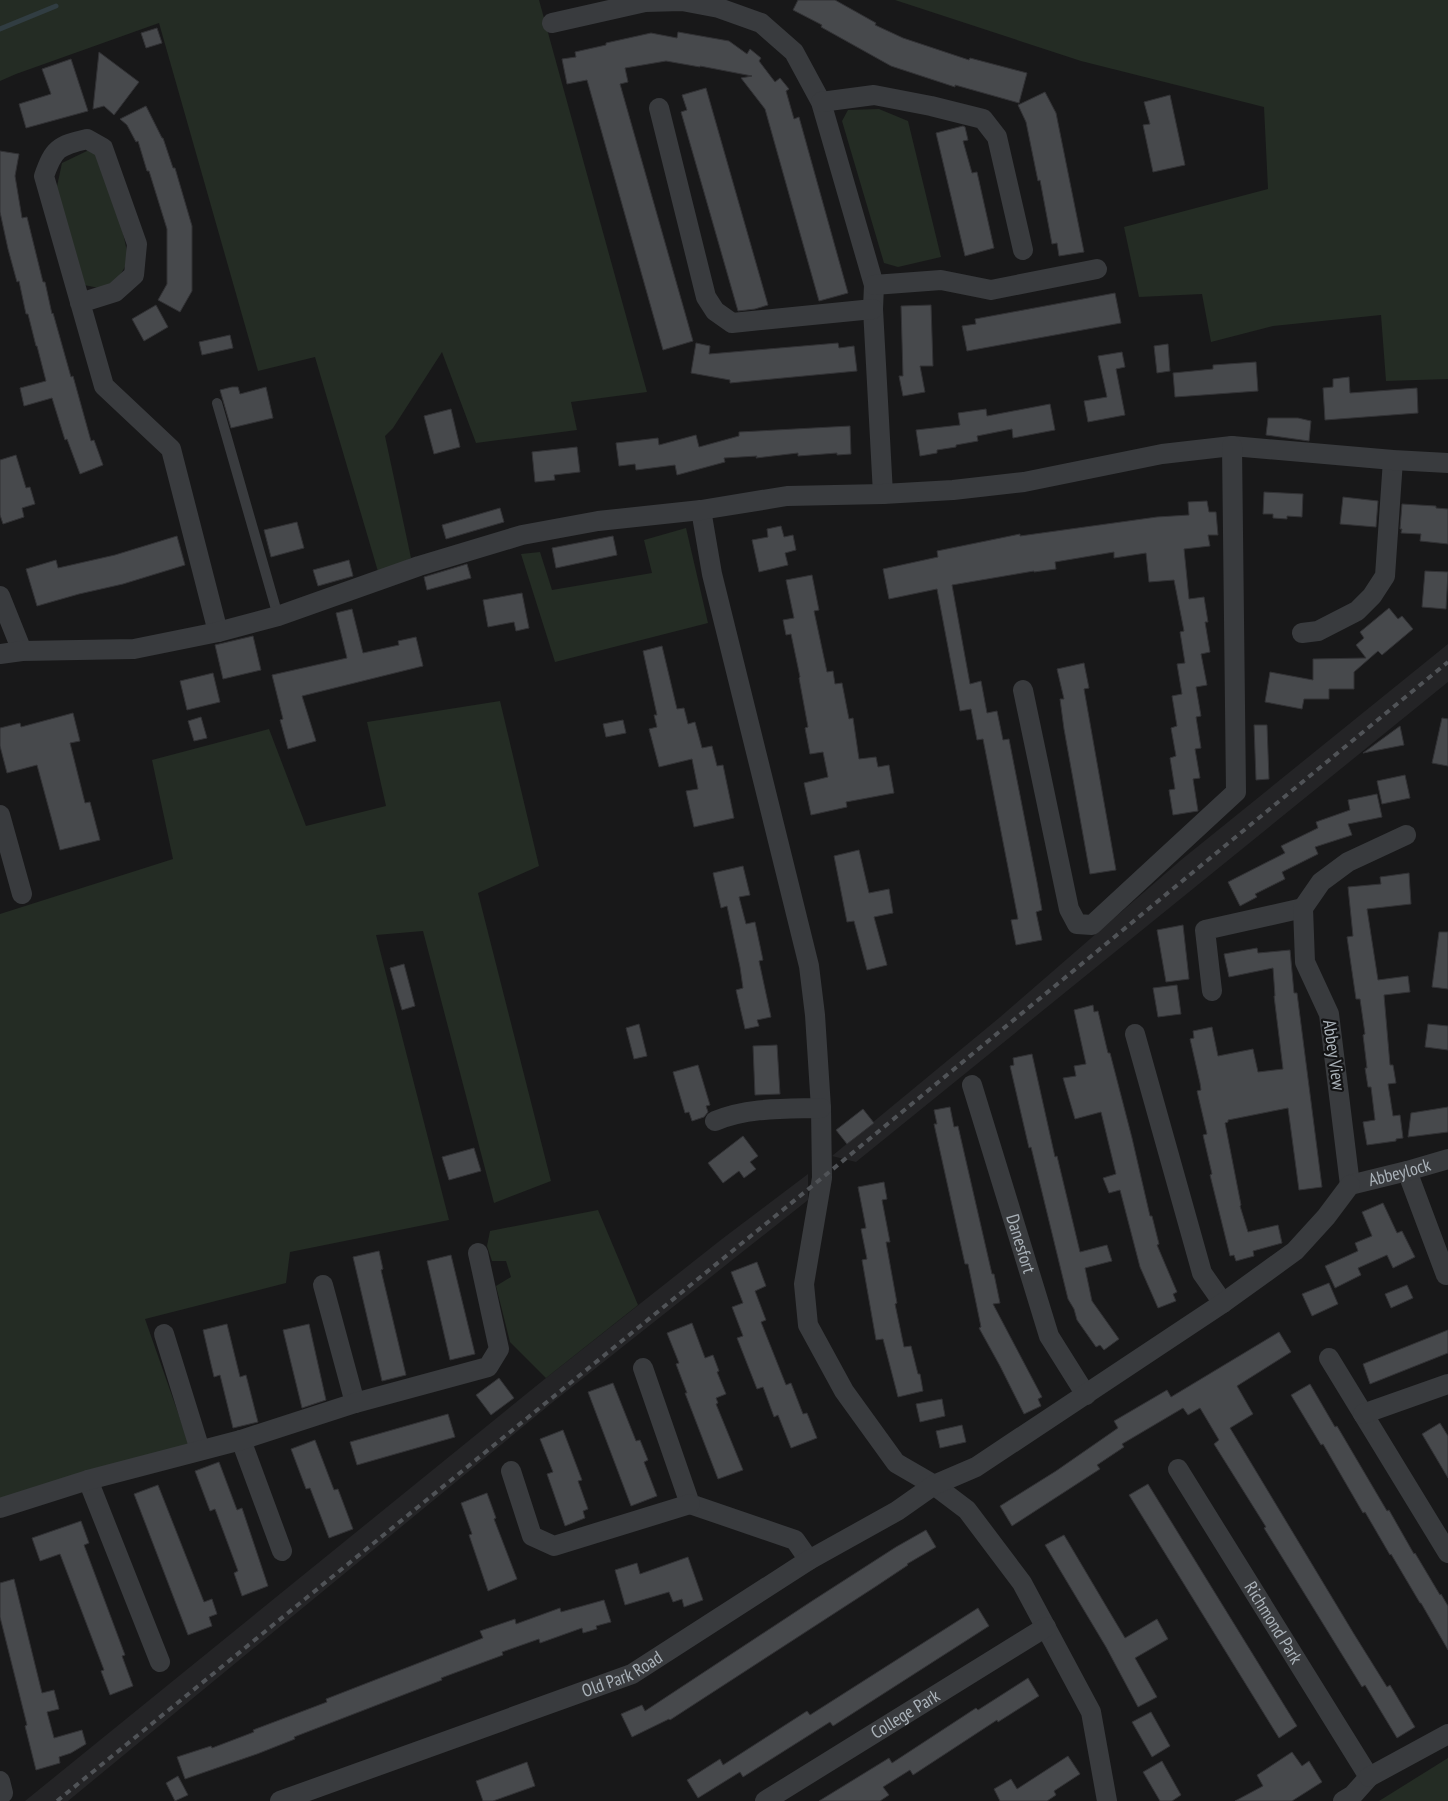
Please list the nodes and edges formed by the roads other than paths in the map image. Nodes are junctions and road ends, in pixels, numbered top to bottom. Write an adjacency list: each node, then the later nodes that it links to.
1 (552, 23): 2 (street)
2 (821, 102): 4 (street); 6 (street)
3 (659, 108): 8 (street)
4 (1023, 250)
5 (1096, 269): 6 (street)
6 (874, 285): 8 (street)
7 (80, 303): 7 (street); 17 (street)
8 (873, 309): 13 (street)
9 (217, 403): 16 (lane)
10 (1232, 446): 11 (street); 13 (street); 21 (street)
11 (1393, 460): 12 (street); 18 (street)
12 (1448, 463)
13 (883, 494): 14 (street)
14 (701, 510): 16 (street); 29 (street)
15 (0, 596): 19 (street)
16 (278, 616): 17 (street)
17 (218, 632): 19 (street)
18 (1302, 633)
19 (22, 651): 20 (street)
20 (0, 654)
21 (1023, 690)
22 (0, 815): 24 (street)
23 (1406, 835): 25 (street)
24 (22, 894)
25 (1303, 908): 26 (street); 33 (street, Abbey View)
26 (1212, 991)
27 (1135, 1034): 37 (street)
28 (972, 1086): 42 (street, Danesfort)
29 (821, 1108): 30 (street); 50 (street)
30 (715, 1122)
31 (1448, 1159): 32 (street, Abbeylock)
32 (1407, 1171): 33 (street, Abbeylock); 35 (street)
33 (1350, 1185): 37 (street)
34 (478, 1253): 43 (street)
35 (1446, 1275)
36 (323, 1285): 43 (street)
37 (1223, 1303): 42 (street)
38 (164, 1334): 46 (street)
39 (1329, 1358): 44 (street)
40 (642, 1368): 51 (street)
41 (1448, 1384): 44 (street)
42 (1086, 1395): 50 (street)
43 (355, 1403): 45 (street)
44 (1363, 1414): 54 (street)
45 (242, 1440): 46 (street); 53 (street)
46 (200, 1450): 49 (street)
47 (1178, 1469): 59 (street, Richmond Park)
48 (511, 1471): 51 (street)
49 (88, 1480): 52 (street); 57 (street)
50 (934, 1485): 55 (street, Old Park Road); 56 (street)
51 (690, 1504): 55 (street)
52 (0, 1508)
53 (282, 1551)
54 (1448, 1553)
55 (809, 1560): 60 (street, Old Park Road)
56 (1046, 1627): 61 (street, College Park); 62 (street)
57 (160, 1662)
58 (1448, 1734): 59 (street)
59 (1369, 1777): 63 (street)
60 (280, 1801)
61 (765, 1801)
62 (1107, 1801)
63 (1343, 1801)

